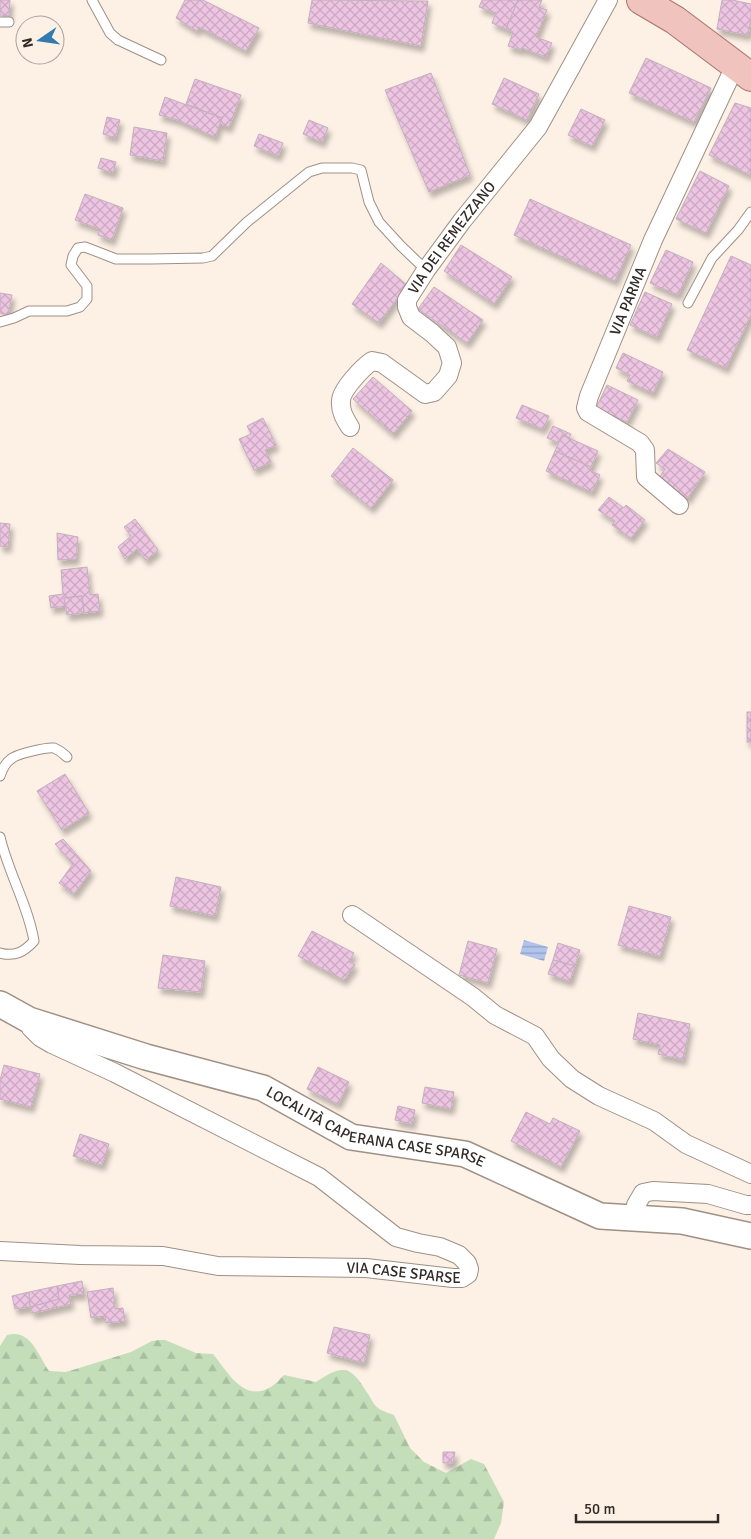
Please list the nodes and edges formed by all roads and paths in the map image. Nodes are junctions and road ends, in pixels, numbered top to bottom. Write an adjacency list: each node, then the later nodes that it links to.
1 (92, 0): 4 (lane)
2 (608, 0): 7 (street, VIA DEI REMEZZANO)
3 (641, 0): 5 (main road, VIA PARMA)
4 (160, 60)
5 (743, 71): 11 (street, VIA PARMA)
6 (751, 212): 8 (lane)
7 (426, 270): 9 (lane); 10 (street, VIA DEI REMEZZANO)
8 (688, 303)
9 (0, 322)
10 (350, 427)
11 (679, 505)
12 (67, 757): 13 (lane)
13 (0, 776)
14 (0, 837): 16 (lane)
15 (352, 915): 19 (street)
16 (0, 953)
17 (0, 1004): 18 (street, LOCALITÀ CAPERANA CASE SPARSE)
18 (29, 1020): 21 (street, LOCALITÀ CAPERANA CASE SPARSE); 23 (street, VIA CASE SPARSE)
19 (751, 1174)
20 (751, 1205): 21 (street)
21 (635, 1219): 22 (street, LOCALITÀ CAPERANA CASE SPARSE)
22 (751, 1236)
23 (0, 1251)

